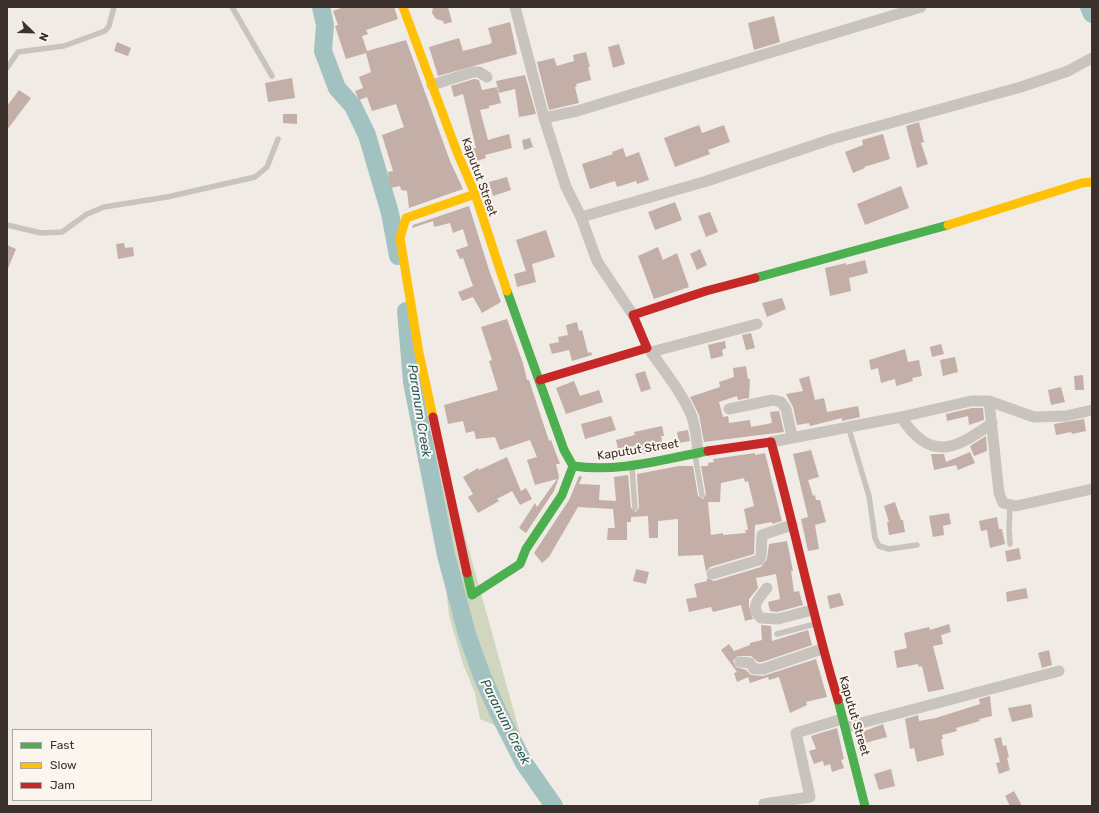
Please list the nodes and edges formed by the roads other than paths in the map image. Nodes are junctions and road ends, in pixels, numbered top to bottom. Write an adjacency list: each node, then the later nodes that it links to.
1 (114, 7): 7 (lane)
2 (232, 7): 8 (lane)
3 (403, 7): 10 (street, Kaputut Street)
4 (515, 7): 11 (street)
5 (921, 7): 11 (street)
6 (1092, 58): 15 (street)
7 (7, 68)
8 (272, 76)
9 (487, 77): 10 (street)
10 (432, 85): 14 (street, Kaputut Street)
11 (544, 118): 15 (street)
12 (278, 139): 16 (lane)
13 (1092, 182): 17 (street)
14 (475, 194): 20 (street, Kaputut Street); 31 (street)
15 (581, 217): 17 (street)
16 (7, 225)
17 (633, 315): 19 (street)
18 (757, 324): 19 (street)
19 (649, 350): 20 (street); 29 (street)
20 (540, 380): 31 (street, Kaputut Street)
21 (989, 401): 23 (street); 24 (street); 25 (street)
22 (730, 409): 27 (street)
23 (1092, 410)
24 (901, 417): 25 (street); 26 (street)
25 (992, 423): 34 (street)
26 (848, 426): 27 (street); 38 (lane)
27 (792, 436): 28 (street)
28 (771, 442): 29 (street, Kaputut Street); 36 (street, Kaputut Street)
29 (696, 453): 30 (street, Kaputut Street); 33 (lane)
30 (632, 465): 31 (street, Kaputut Street); 35 (lane)
31 (573, 466)
32 (1092, 488): 34 (street)
33 (702, 495)
34 (1010, 506): 37 (lane)
35 (634, 508)
36 (792, 525): 39 (street); 41 (street, Kaputut Street)
37 (1010, 544)
38 (917, 545)
39 (712, 574)
40 (767, 588): 41 (street)
41 (812, 610): 42 (street, Kaputut Street)
42 (816, 624): 43 (lane); 44 (street, Kaputut Street)
43 (777, 634)
44 (822, 650): 45 (street); 47 (street, Kaputut Street)
45 (740, 662)
46 (1059, 671): 47 (street)
47 (844, 723): 48 (street); 49 (street, Kaputut Street)
48 (764, 806)
49 (865, 806)

